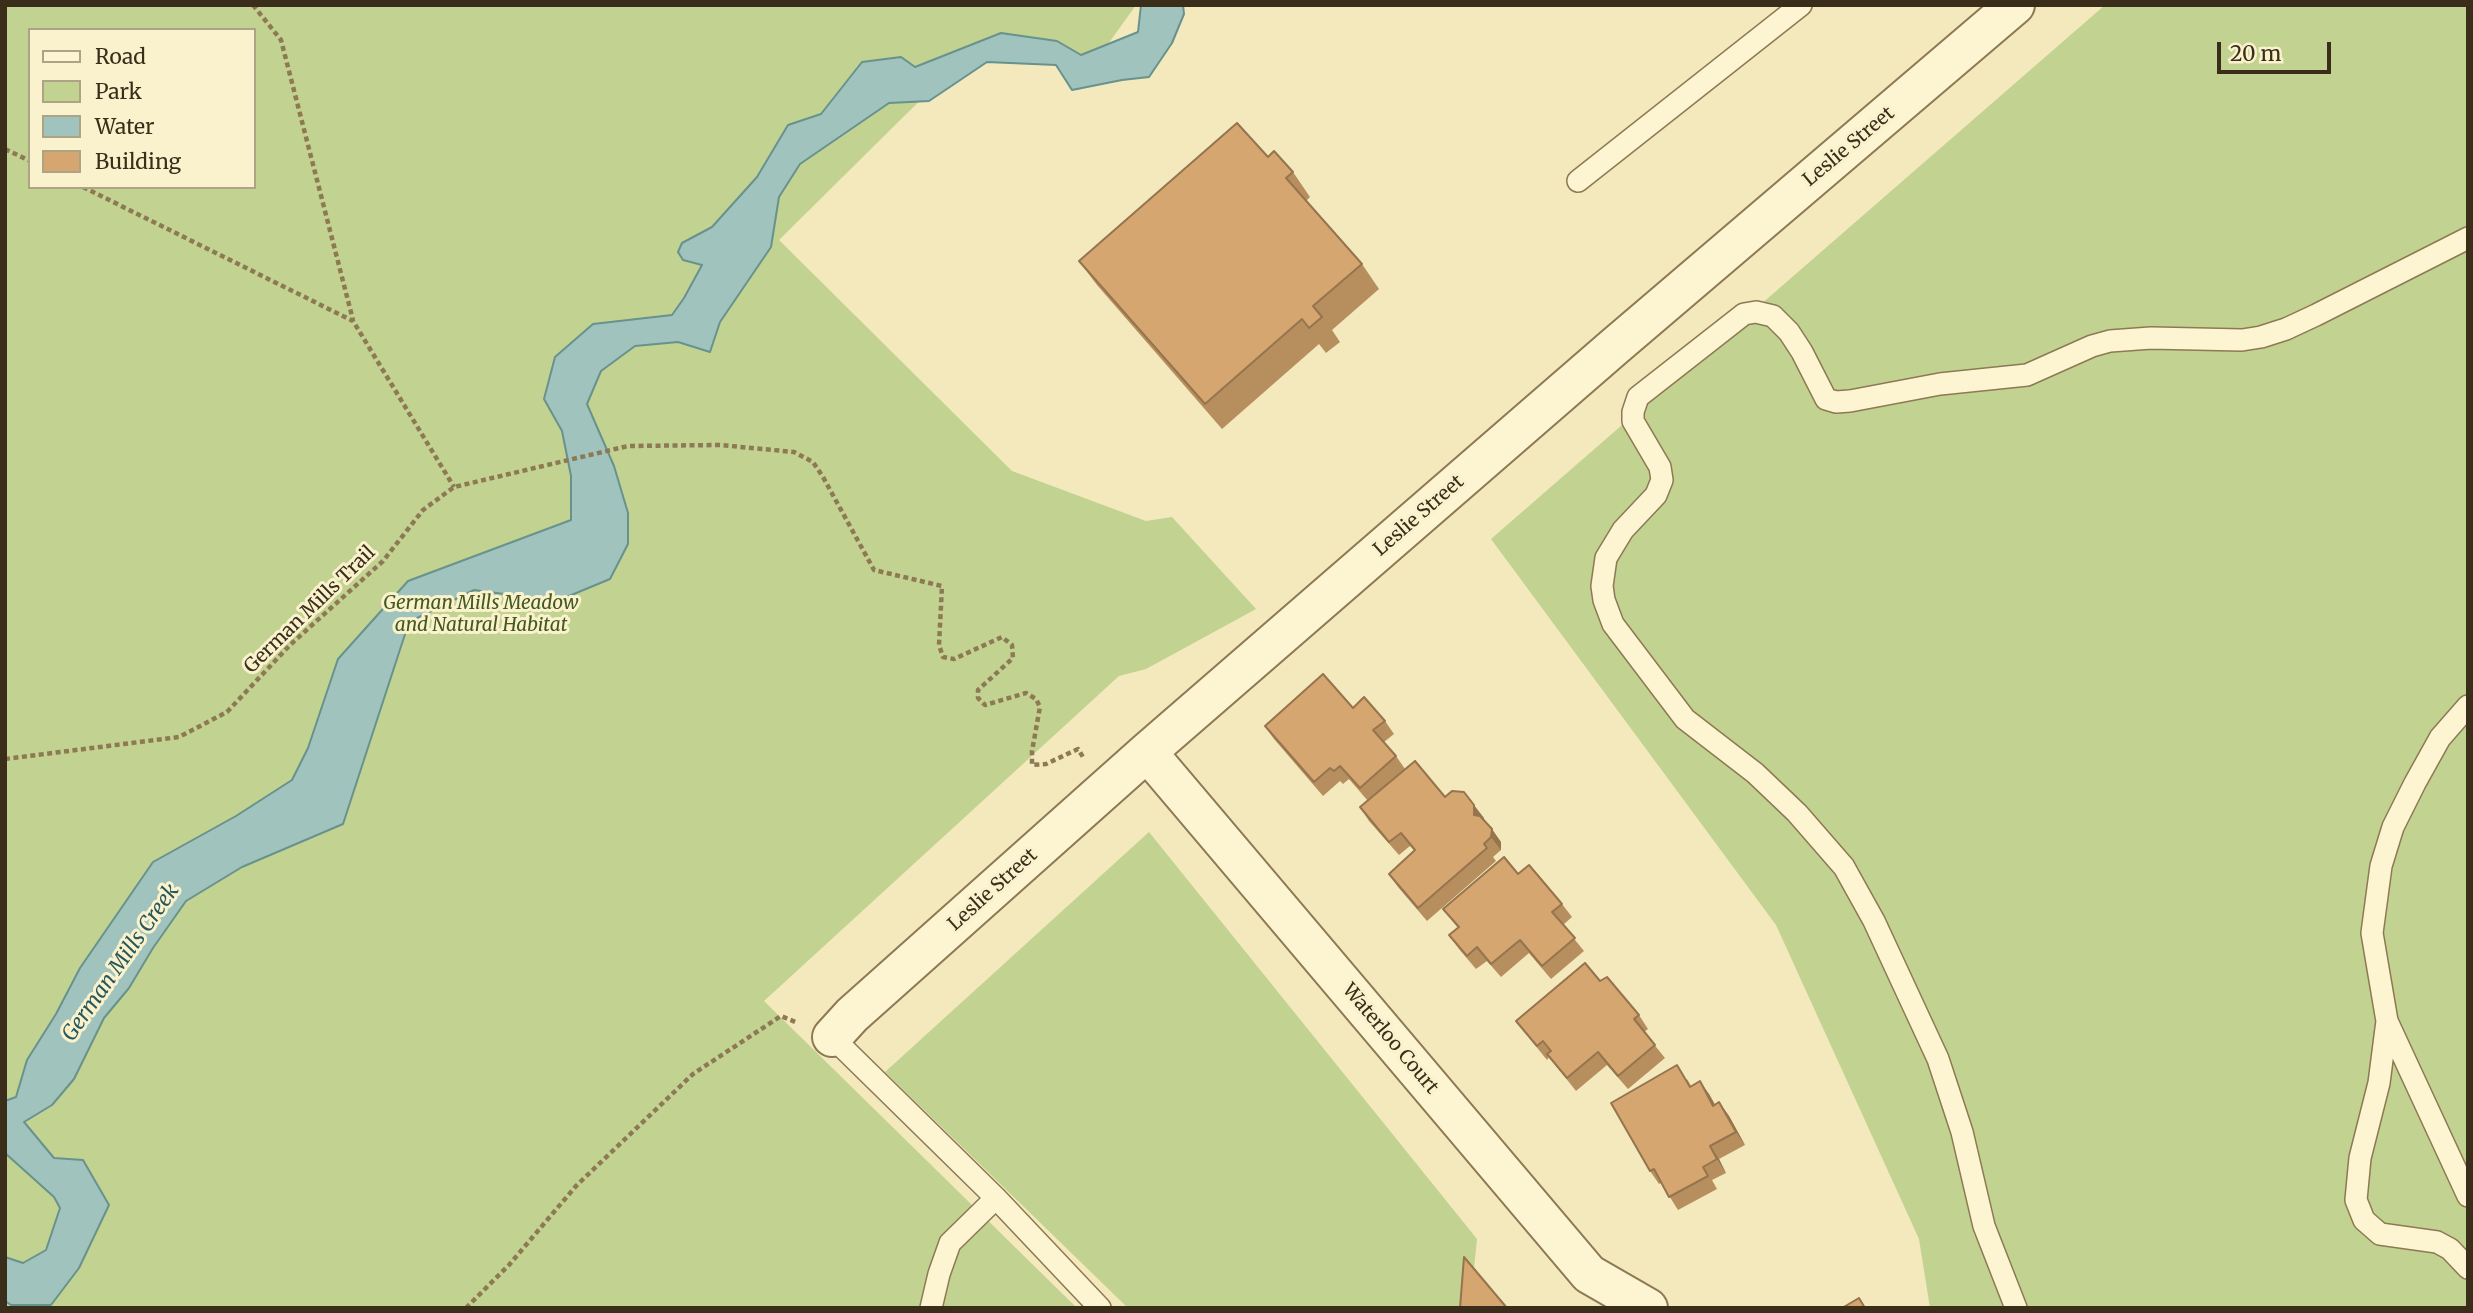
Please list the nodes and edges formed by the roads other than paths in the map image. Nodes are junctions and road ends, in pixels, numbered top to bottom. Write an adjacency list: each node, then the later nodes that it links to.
1 (1801, 5): 3 (lane)
2 (2015, 5): 6 (street, Leslie Street)
3 (1578, 181)
4 (2468, 238): 15 (lane)
5 (2468, 706): 7 (lane)
6 (1147, 752): 8 (street, Leslie Street); 14 (street, Waterloo Court)
7 (2387, 1021): 9 (lane); 11 (lane)
8 (832, 1037): 10 (lane)
9 (2468, 1196)
10 (996, 1198): 12 (lane); 13 (lane)
11 (2468, 1268)
12 (931, 1308)
13 (1100, 1308)
14 (1648, 1308)
15 (2016, 1308)

